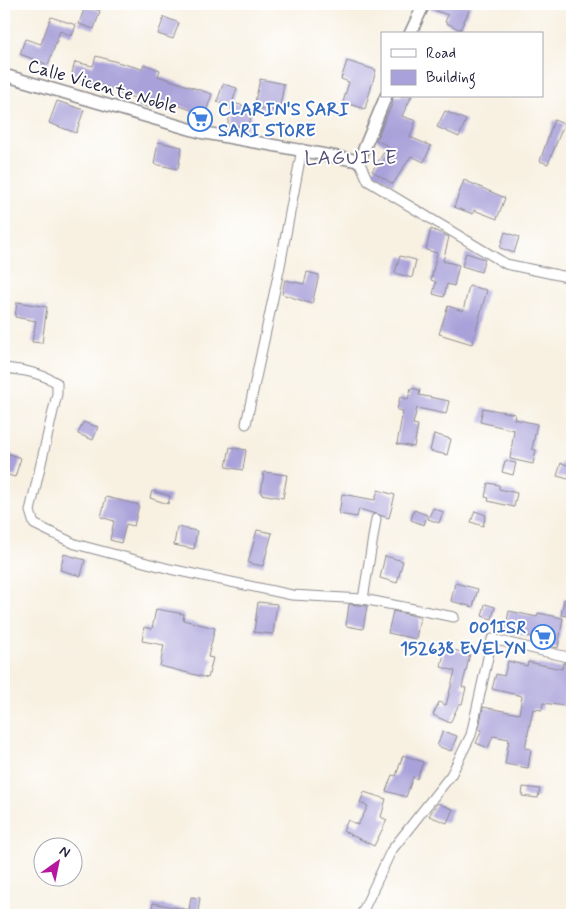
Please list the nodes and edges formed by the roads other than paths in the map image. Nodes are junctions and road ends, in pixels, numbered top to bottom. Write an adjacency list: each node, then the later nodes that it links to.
1 (424, 4): 2 (street)
2 (411, 32)
3 (4, 75): 5 (street, Calle Vicente Noble)
4 (385, 98): 6 (street)
5 (302, 150): 6 (street, Calle Vicente Noble); 9 (street)
6 (359, 161): 7 (street)
7 (572, 278)
8 (4, 368): 11 (street)
9 (246, 424)
10 (376, 519): 11 (street)
11 (363, 599): 12 (street)
12 (454, 616)
13 (572, 658): 14 (street)
14 (362, 915)

